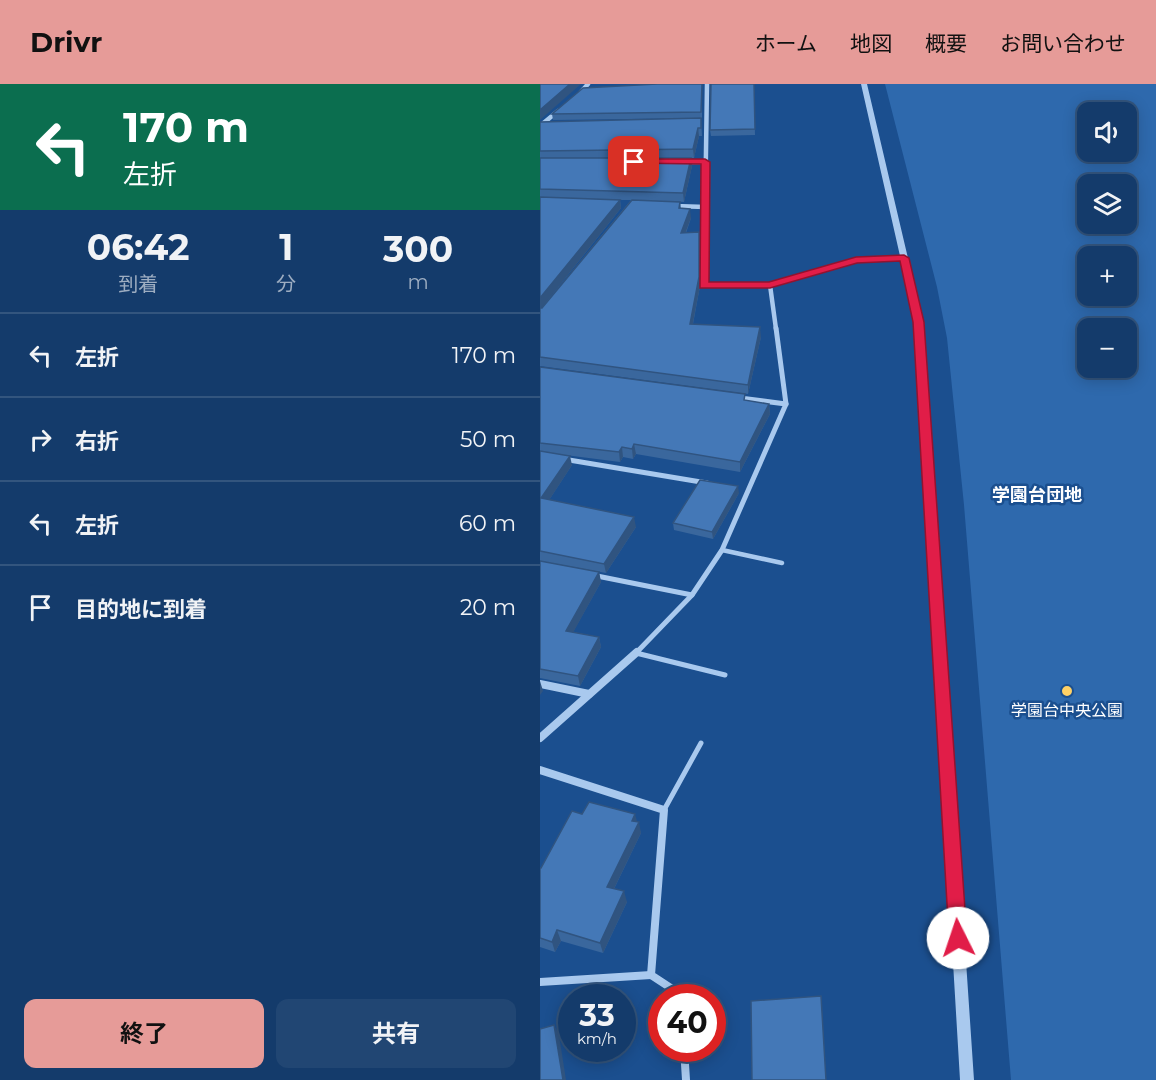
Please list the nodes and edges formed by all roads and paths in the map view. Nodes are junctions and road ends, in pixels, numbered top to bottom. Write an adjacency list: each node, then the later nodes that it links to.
1 (588, 84): 5 (street)
2 (707, 84): 9 (street)
3 (864, 84): 16 (street)
4 (595, 88): 5 (street)
5 (584, 89): 6 (street)
6 (576, 96)
7 (559, 111): 11 (street)
8 (695, 122): 9 (street)
9 (707, 122): 13 (street)
10 (553, 125): 11 (street)
11 (541, 126)
12 (681, 162): 13 (street)
13 (705, 162): 15 (street)
14 (663, 205): 15 (street)
15 (706, 207): 17 (street)
16 (904, 258): 17 (street); 41 (street)
17 (770, 285): 19 (street)
18 (732, 397): 19 (street)
19 (786, 404): 23 (street)
20 (552, 457): 21 (street)
21 (714, 484)
22 (737, 488): 23 (street)
23 (749, 490): 24 (street)
24 (722, 550): 25 (lane); 27 (street)
25 (782, 564)
26 (587, 574): 27 (street)
27 (692, 595): 28 (street)
28 (636, 653): 29 (lane); 31 (street)
29 (725, 675)
30 (540, 684): 31 (street)
31 (590, 694): 32 (street)
32 (540, 738)
33 (701, 743): 35 (lane)
34 (540, 770): 35 (street)
35 (664, 810): 36 (street)
36 (651, 975): 37 (street); 38 (street)
37 (540, 982)
38 (665, 984)
39 (685, 1062): 40 (street)
40 (686, 1080)
41 (967, 1080)

